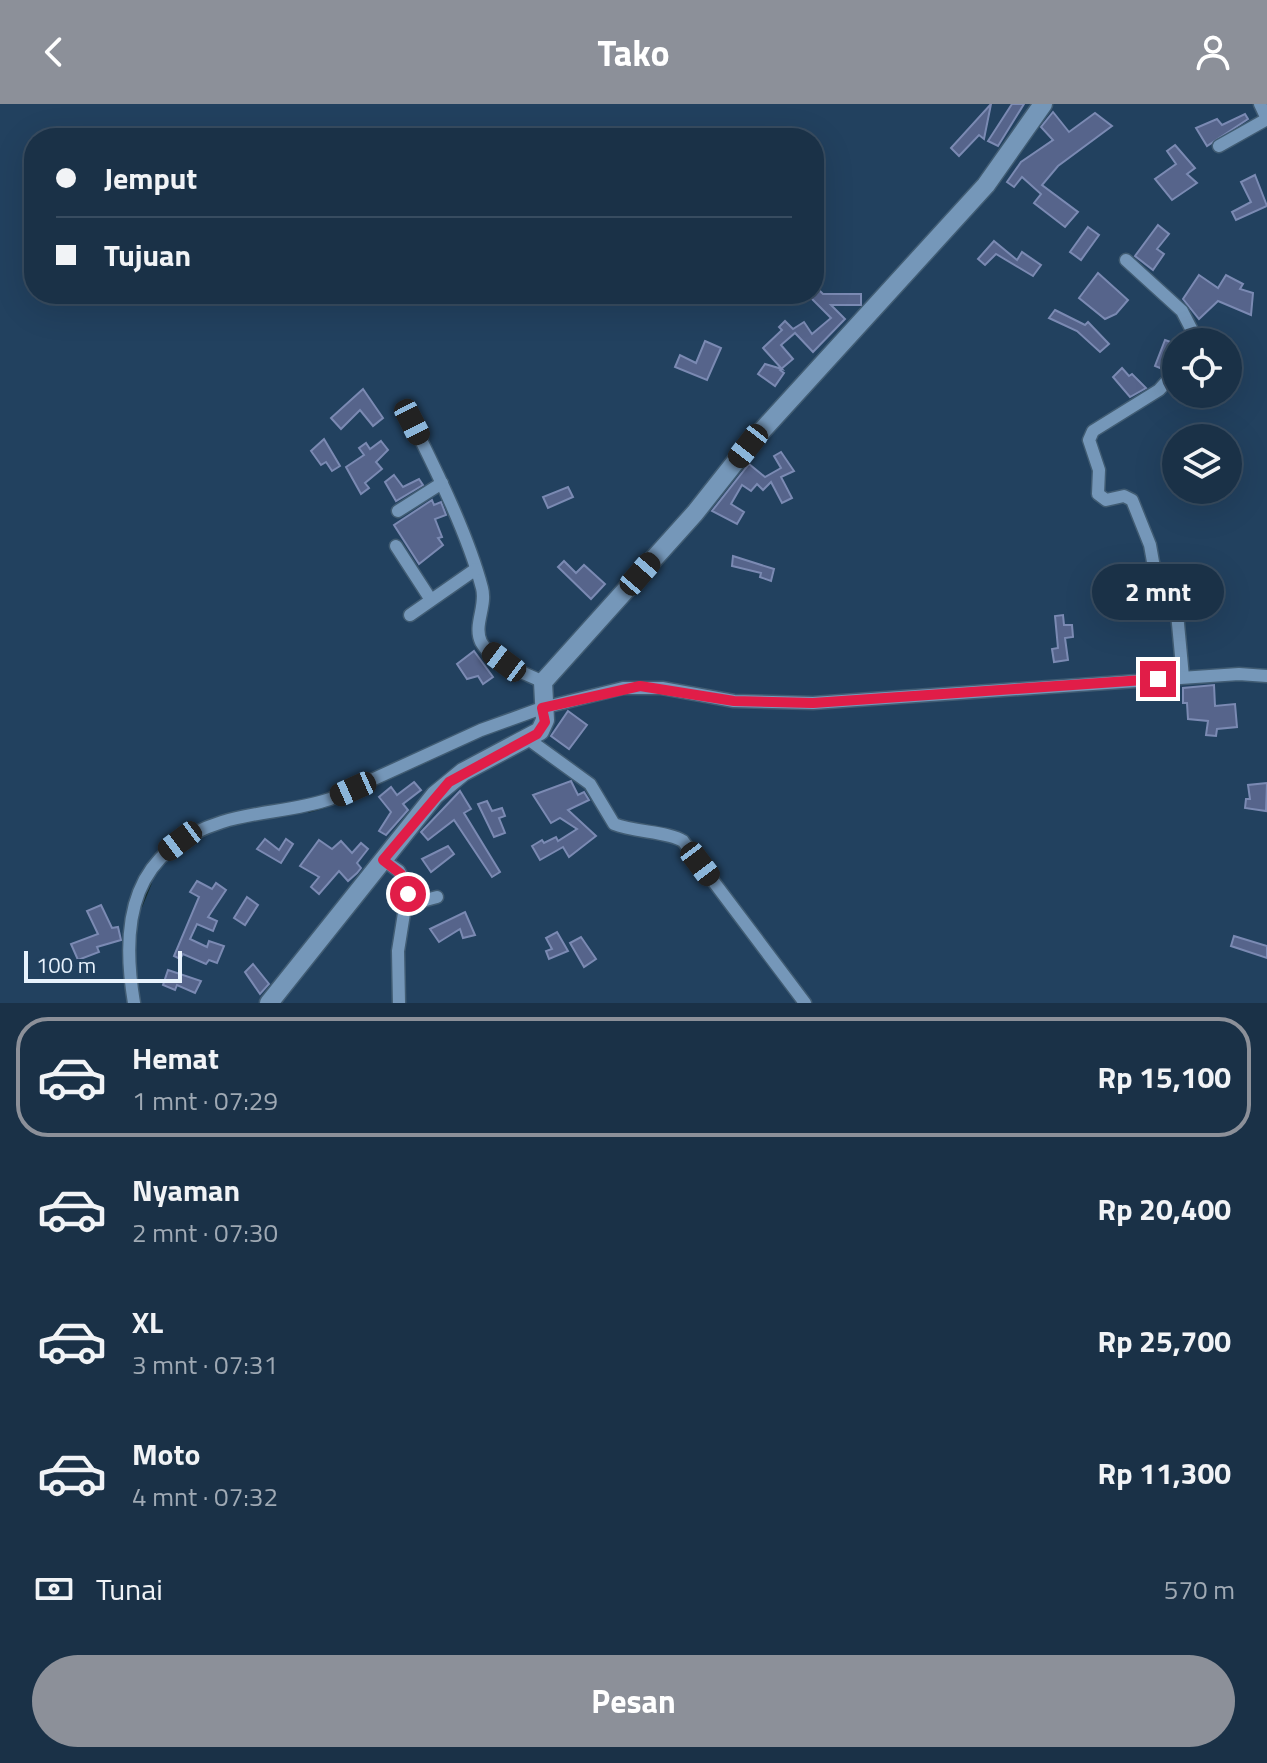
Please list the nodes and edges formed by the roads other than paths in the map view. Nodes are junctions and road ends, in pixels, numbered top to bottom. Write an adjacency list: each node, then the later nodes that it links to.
1 (1043, 104): 17 (main road)
2 (1260, 104): 3 (street)
3 (1267, 119): 4 (street)
4 (1219, 146)
5 (1126, 260): 6 (street)
6 (1191, 328)
7 (1162, 387): 16 (street)
8 (412, 422): 9 (street)
9 (442, 483): 10 (street); 12 (street)
10 (398, 511)
11 (396, 546): 13 (street)
12 (476, 569): 13 (street); 17 (street)
13 (431, 600): 14 (street)
14 (410, 615)
15 (1267, 676): 16 (street)
16 (1183, 677): 18 (street)
17 (543, 682): 18 (main road)
18 (543, 713): 19 (main road); 23 (street)
19 (528, 739): 20 (main road); 26 (street)
20 (383, 860): 21 (street); 24 (main road)
21 (408, 894): 22 (street); 25 (street)
22 (437, 897)
23 (134, 1003)
24 (269, 1003)
25 (399, 1003)
26 (805, 1003)

